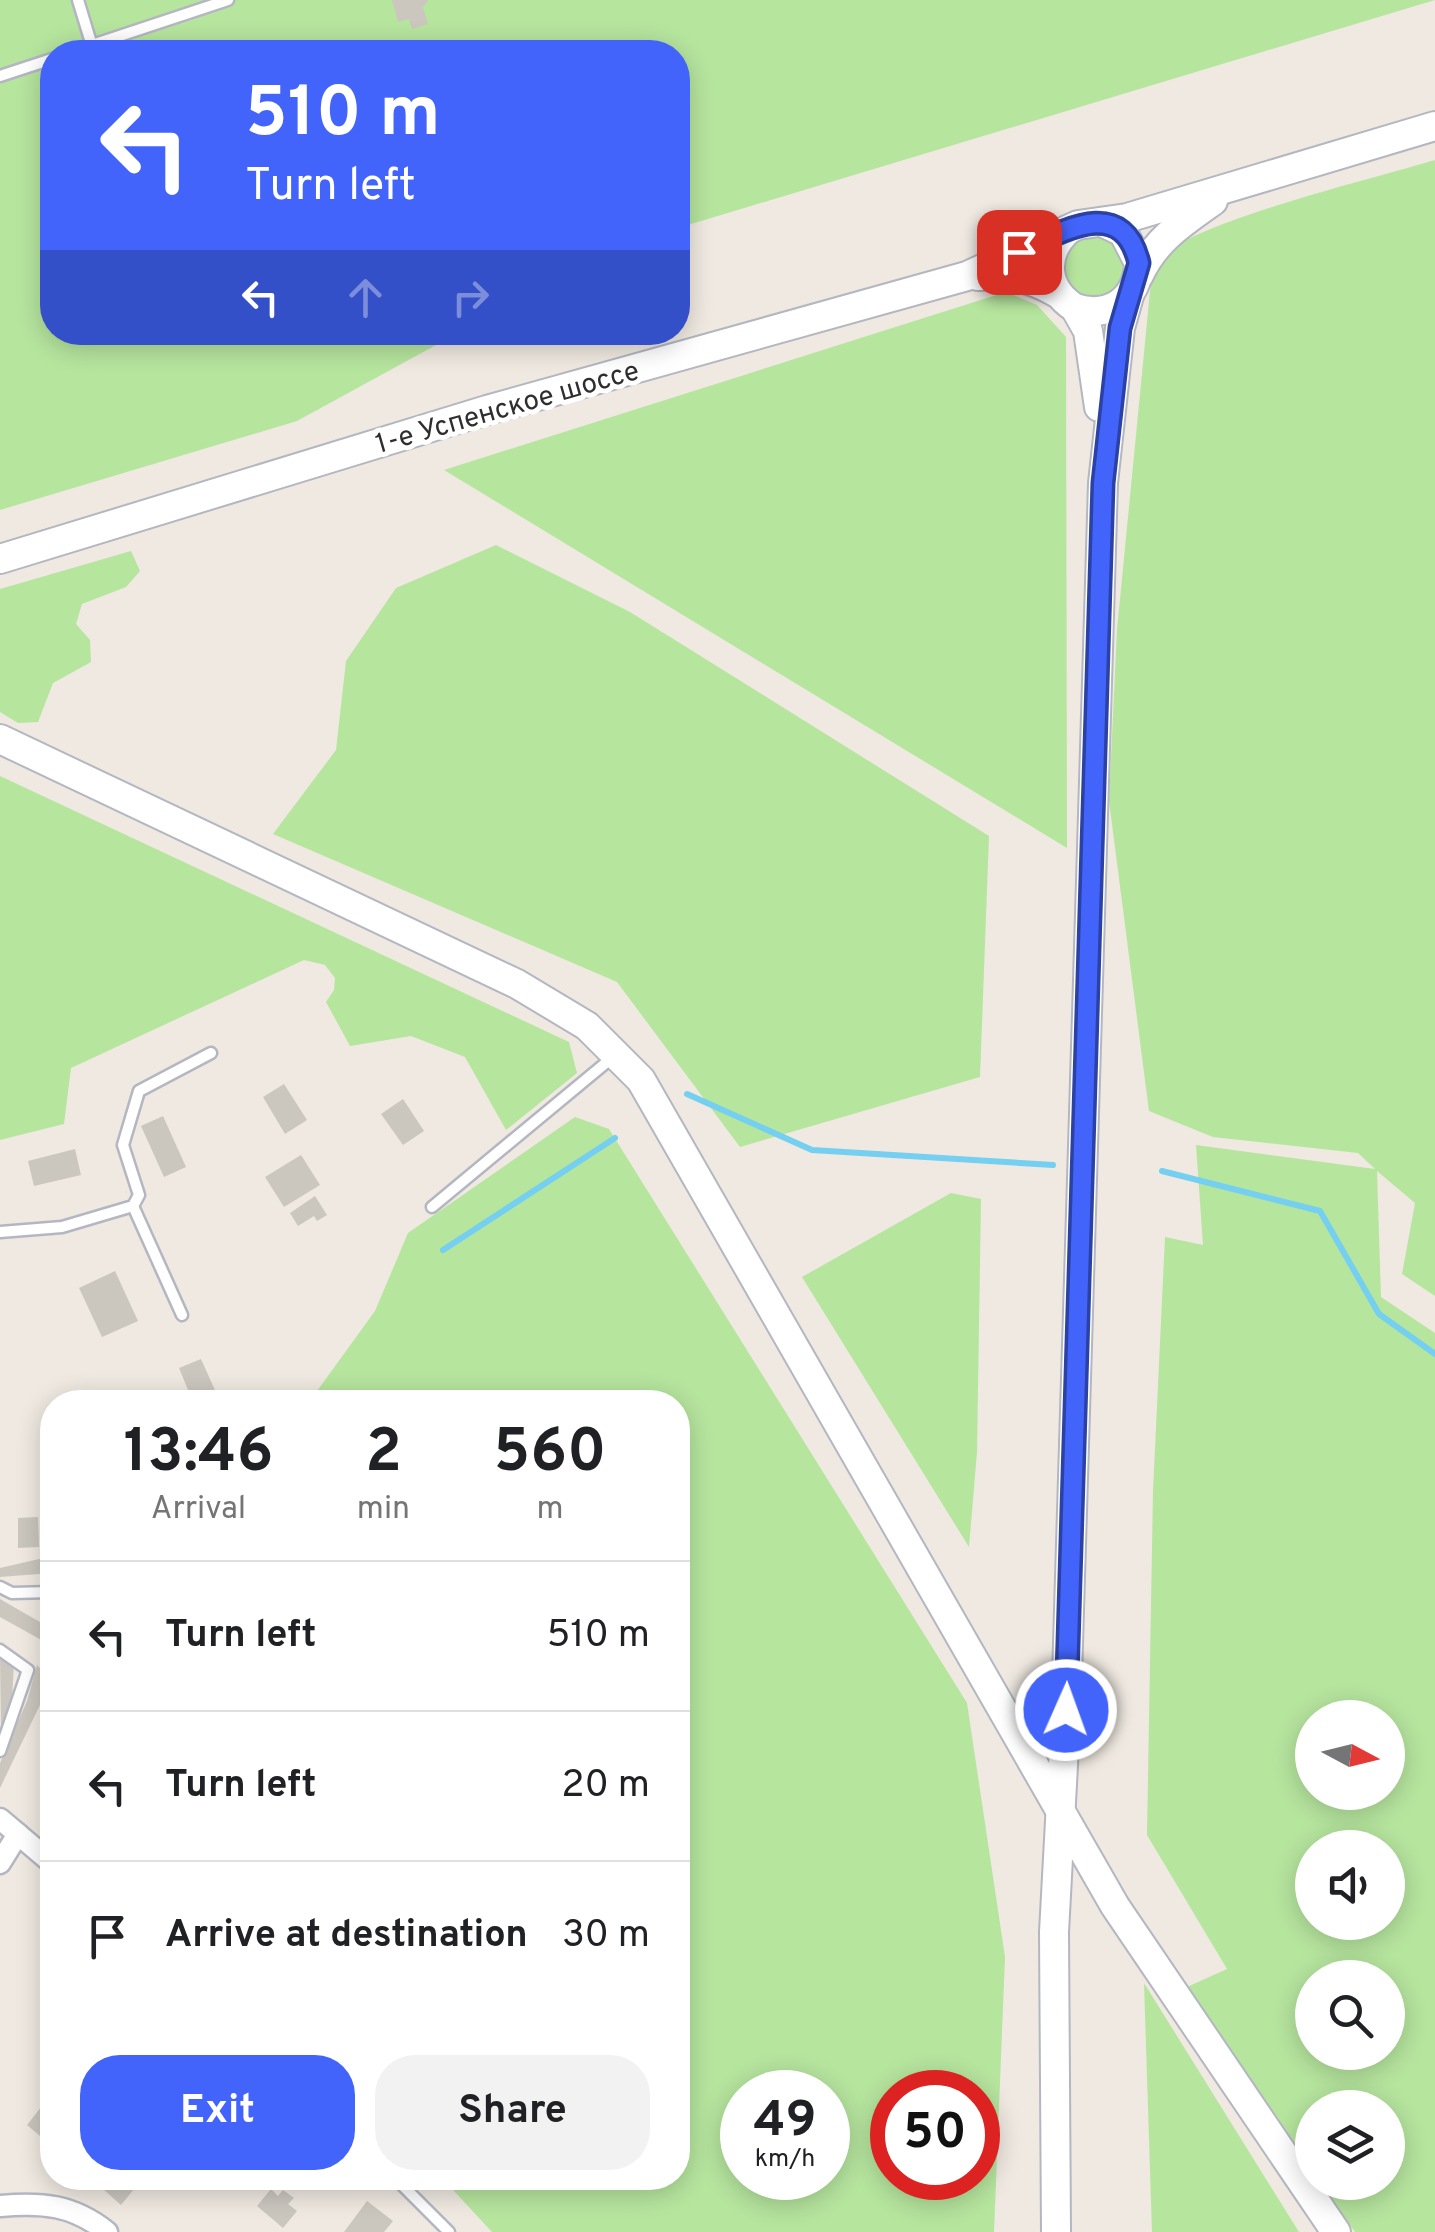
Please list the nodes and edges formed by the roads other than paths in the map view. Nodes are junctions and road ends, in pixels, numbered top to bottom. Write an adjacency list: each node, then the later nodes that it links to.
1 (78, 0): 3 (lane)
2 (228, 0): 4 (lane)
3 (90, 40)
4 (110, 40)
5 (40, 63): 6 (lane)
6 (0, 76)
7 (1435, 126): 8 (main road, 1-е Успенское шоссе)
8 (1230, 189): 9 (main road, 1-е Успенское шоссе); 12 (main road)
9 (1102, 222): 10 (main road, 1-е Успенское шоссе); 12 (main road)
10 (1068, 230): 11 (main road, 1-е Успенское шоссе); 13 (main road)
11 (967, 276): 13 (main road); 15 (main road, 1-е Успенское шоссе)
12 (1134, 285): 13 (main road); 14 (main road)
13 (1066, 300): 14 (main road)
14 (1103, 483): 26 (main road)
15 (0, 558)
16 (0, 739): 18 (main road)
17 (211, 1053): 19 (lane)
18 (618, 1053): 20 (lane); 27 (main road)
19 (133, 1206): 21 (lane); 22 (lane)
20 (432, 1207)
21 (0, 1232)
22 (182, 1315)
23 (0, 1588): 24 (lane)
24 (40, 1592)
25 (0, 1650): 28 (lane)
26 (1066, 1710): 27 (main road); 29 (main road)
27 (1006, 1717): 29 (main road)
28 (0, 1751)
29 (1060, 1810): 34 (main road); 35 (main road)
30 (0, 1819): 31 (street)
31 (18, 1834): 32 (street); 33 (street)
32 (40, 1853)
33 (0, 1863)
34 (1115, 1906): 35 (main road); 41 (main road)
35 (1055, 1914): 40 (main road)
36 (407, 2190): 39 (lane)
37 (0, 2206): 38 (street)
38 (108, 2232)
39 (449, 2232)
40 (1056, 2232)
41 (1336, 2232)

